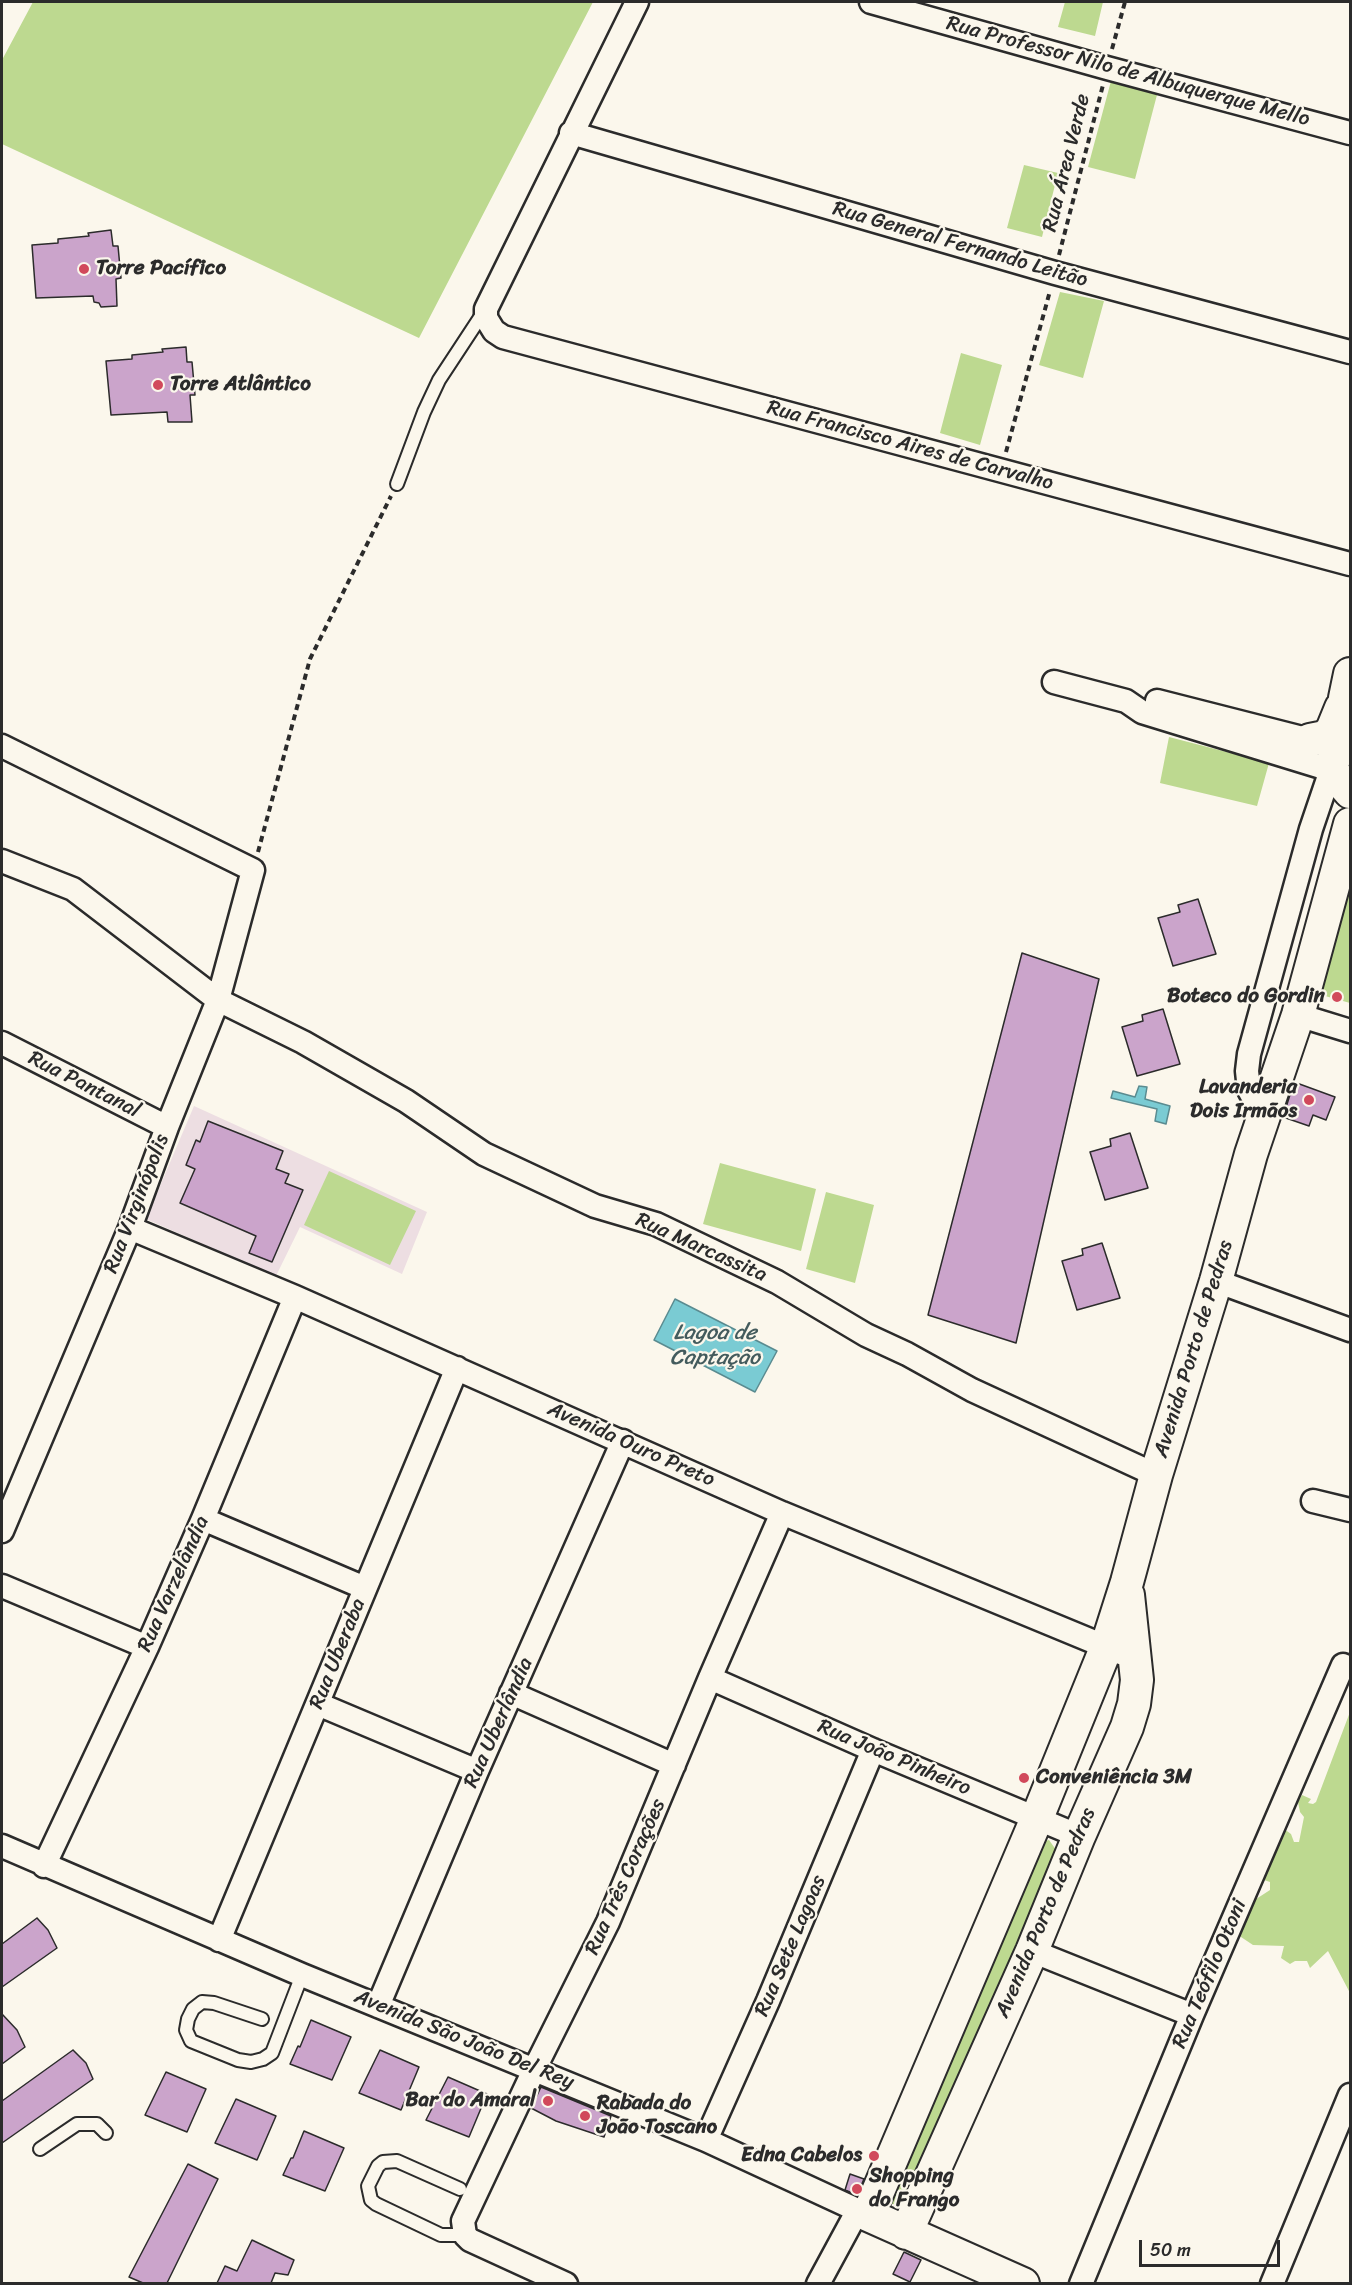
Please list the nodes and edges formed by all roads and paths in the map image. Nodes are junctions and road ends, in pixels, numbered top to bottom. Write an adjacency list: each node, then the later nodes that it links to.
1 (637, 2): 5 (street)
2 (871, 2): 4 (street, Rua Professor Nilo de Albuquerque Mello)
3 (1125, 2): 4 (path, Rua Área Verde)
4 (1107, 68): 6 (street, Rua Professor Nilo de Albuquerque Mello); 7 (path, Rua Área Verde)
5 (571, 133): 7 (street, Rua General Fernando Leitão); 8 (street)
6 (1350, 133)
7 (1055, 273): 9 (street, Rua General Fernando Leitão); 10 (path, Rua Área Verde)
8 (486, 309): 10 (street, Rua Francisco Aires de Carvalho); 11 (lane)
9 (1350, 352)
10 (1002, 470): 12 (street, Rua Francisco Aires de Carvalho)
11 (397, 484): 21 (path)
12 (1350, 564)
13 (1054, 681): 15 (street)
14 (1348, 686): 16 (main road); 18 (main road)
15 (1126, 701): 16 (street); 18 (street)
16 (1310, 740)
17 (2, 746): 21 (street)
18 (1342, 772): 26 (street)
19 (1350, 824): 23 (main road, Avenida Porto de Pedras)
20 (2, 861): 22 (street, Rua Marcassita)
21 (253, 870): 22 (street, Rua Virginópolis)
22 (218, 1000): 27 (street, Rua Virginópolis); 34 (street, Rua Marcassita)
23 (1298, 1015): 24 (street); 26 (main road, Avenida Porto de Pedras)
24 (1350, 1031)
25 (2, 1042): 27 (street, Rua Pantanal)
26 (1263, 1116): 29 (main road, Avenida Porto de Pedras)
27 (167, 1127): 28 (street, Rua Virginópolis)
28 (130, 1228): 30 (street, Avenida Ouro Preto); 39 (street, Rua Virginópolis)
29 (1216, 1281): 31 (street); 34 (main road, Avenida Porto de Pedras)
30 (295, 1297): 32 (street, Avenida Ouro Preto); 38 (street, Rua Varzelândia)
31 (1350, 1330)
32 (457, 1368): 33 (street, Avenida Ouro Preto); 42 (street, Rua Uberaba)
33 (623, 1441): 37 (street, Avenida Ouro Preto); 48 (street, Rua Uberlândia)
34 (1156, 1475): 40 (main road, Avenida Porto de Pedras)
35 (1312, 1502): 36 (street)
36 (1350, 1510)
37 (782, 1513): 44 (street, Avenida Ouro Preto); 47 (street, Rua Três Corações)
38 (202, 1519): 42 (street); 43 (street, Rua Varzelândia)
39 (2, 1531)
40 (1127, 1582): 44 (main road, Avenida Porto de Pedras); 45 (main road, Avenida Porto de Pedras)
41 (2, 1586): 43 (street)
42 (365, 1588): 49 (street, Rua Uberaba)
43 (147, 1647): 56 (street, Rua Varzelândia)
44 (1106, 1648): 45 (street, Avenida Ouro Preto); 53 (main road, Avenida Porto de Pedras)
45 (1135, 1658): 54 (main road, Avenida Porto de Pedras)
46 (1347, 1666): 61 (street, Rua Teófilo Otoni)
47 (710, 1678): 50 (street, Rua João Pinheiro); 51 (street, Rua Três Corações)
48 (511, 1693): 51 (street); 52 (street, Rua Uberlândia)
49 (318, 1704): 52 (street); 57 (street, Rua Uberaba)
50 (873, 1750): 53 (street, Rua João Pinheiro); 66 (street, Rua Sete Lagoas)
51 (674, 1765): 63 (street, Rua Três Corações)
52 (477, 1771): 60 (street, Rua Uberlândia)
53 (1037, 1818): 54 (street, Rua João Pinheiro); 69 (main road, Avenida Porto de Pedras)
54 (1078, 1836): 58 (main road, Avenida Porto de Pedras)
55 (2, 1846): 56 (street, Avenida São João Del Rey)
56 (44, 1866): 57 (street, Avenida São João Del Rey)
57 (219, 1940): 59 (street, Avenida São João Del Rey)
58 (1032, 1951): 61 (street); 70 (main road, Avenida Porto de Pedras)
59 (302, 1975): 60 (street, Avenida São João Del Rey); 62 (lane)
60 (378, 2006): 63 (street, Avenida São João Del Rey)
61 (1192, 2015): 75 (street, Rua Teófilo Otoni)
62 (262, 2019)
63 (535, 2068): 66 (street, Avenida São João Del Rey); 71 (street, Rua Três Corações)
64 (1350, 2095): 76 (street)
65 (105, 2133): 67 (lane)
66 (706, 2140): 69 (street, Avenida São João Del Rey)
67 (40, 2149)
68 (460, 2189): 71 (lane)
69 (863, 2212): 70 (main road, Avenida São João Del Rey); 74 (street)
70 (906, 2233): 73 (main road, Avenida São João Del Rey)
71 (465, 2235): 72 (street)
72 (556, 2282)
73 (1017, 2282)
74 (818, 2283)
75 (1081, 2283)
76 (1272, 2283)

